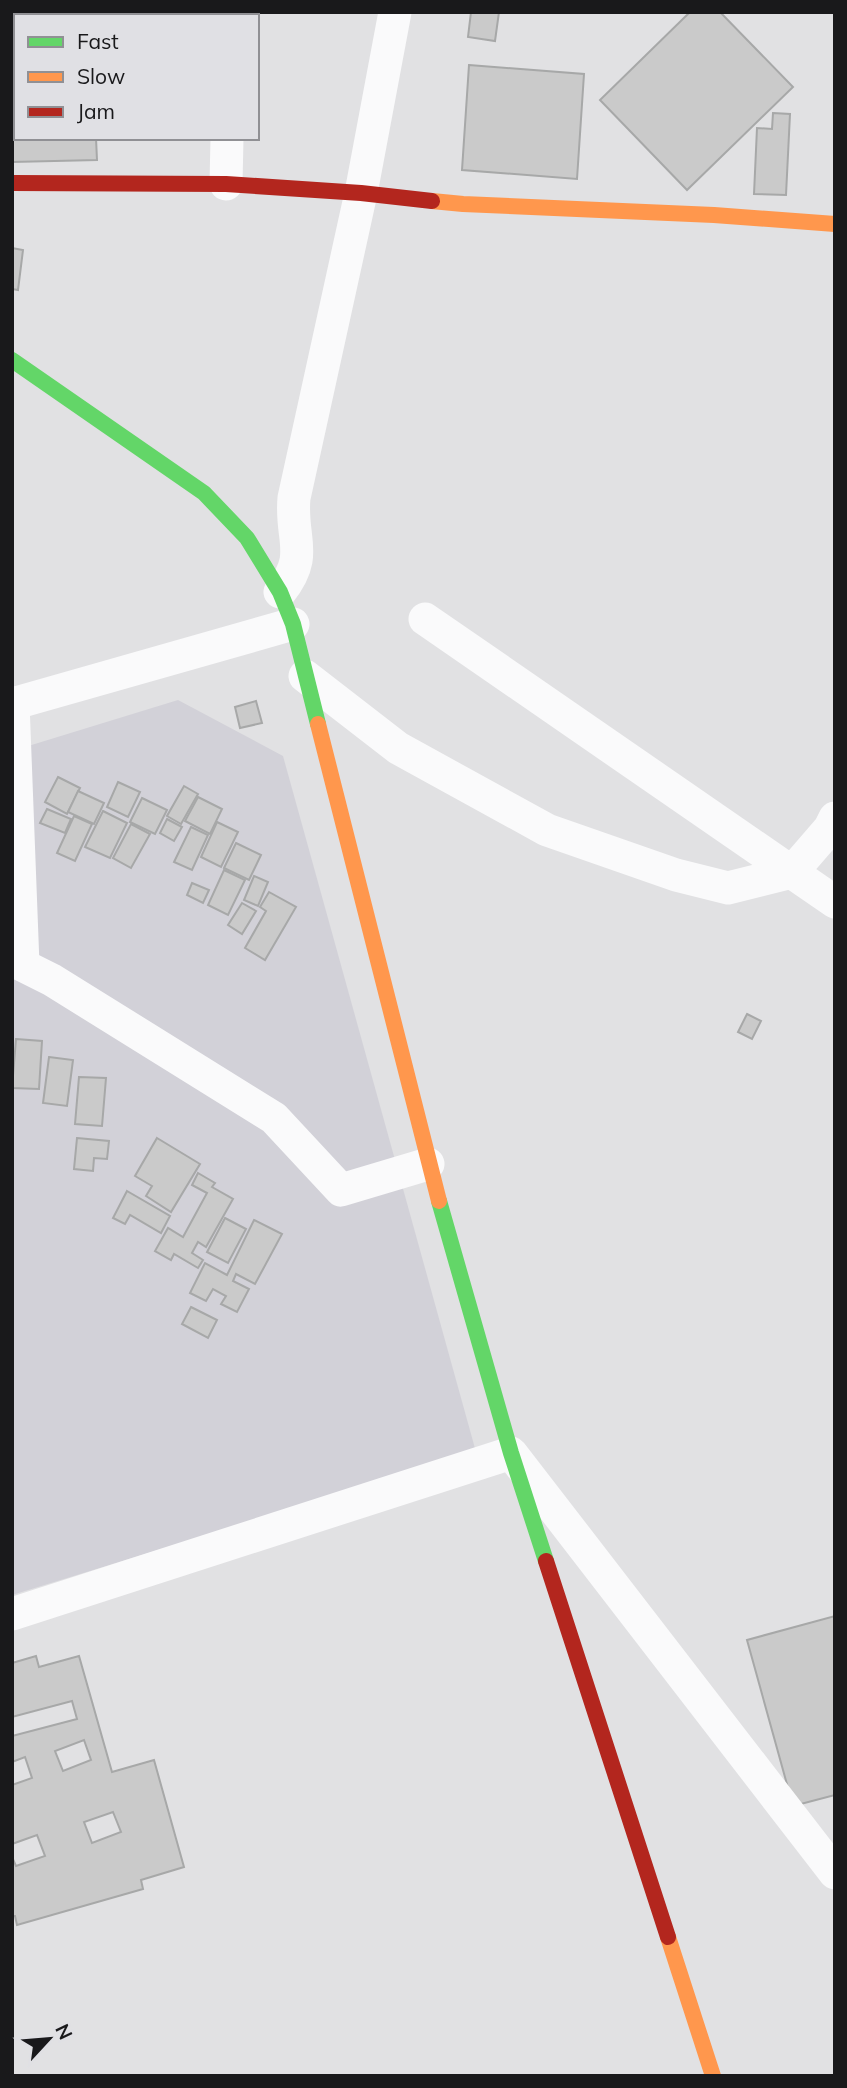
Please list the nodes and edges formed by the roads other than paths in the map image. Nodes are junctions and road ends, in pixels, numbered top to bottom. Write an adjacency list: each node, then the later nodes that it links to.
1 (395, 12): 5 (street)
2 (227, 140): 4 (street)
3 (12, 183): 4 (street)
4 (226, 184): 5 (street)
5 (360, 193): 6 (street); 8 (street)
6 (835, 224)
7 (12, 360): 8 (street)
8 (280, 592): 10 (street)
9 (425, 619): 14 (street)
10 (293, 624): 11 (street); 12 (street)
11 (305, 676): 14 (street); 17 (street)
12 (13, 703): 16 (street)
13 (835, 818): 14 (street)
14 (792, 872): 15 (street)
15 (835, 902)
16 (18, 963): 17 (street)
17 (428, 1164): 18 (street)
18 (512, 1453): 19 (street); 20 (street); 21 (street)
19 (12, 1614)
20 (835, 1873)
21 (710, 2075)

